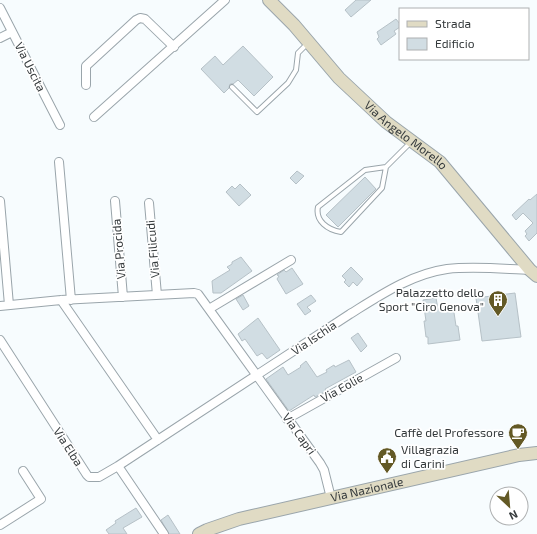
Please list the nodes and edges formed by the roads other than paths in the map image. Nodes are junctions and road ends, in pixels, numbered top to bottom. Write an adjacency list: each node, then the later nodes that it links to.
1 (225, 0): 7 (street)
2 (269, 0): 6 (street, Via Angelo Morello)
3 (0, 8): 4 (street, Via Uscita)
4 (12, 32): 5 (street); 11 (street, Via Uscita)
5 (0, 38)
6 (309, 42): 9 (lane); 12 (street, Via Angelo Morello)
7 (174, 47): 8 (street); 10 (street)
8 (86, 85)
9 (232, 87)
10 (94, 117)
11 (60, 125)
12 (413, 141): 14 (lane); 19 (street, Via Angelo Morello)
13 (59, 162): 23 (street)
14 (386, 167): 14 (lane)
15 (0, 201): 24 (street)
16 (115, 201): 21 (street, Via Procida)
17 (149, 203): 20 (street, Via Filicudi)
18 (291, 260): 26 (street)
19 (534, 273): 29 (street, Via Ischia)
20 (157, 295): 21 (street, Via Capri); 26 (street, Via Capri)
21 (123, 297): 23 (street, Via Capri)
22 (61, 300): 23 (street, Via Capri); 24 (street, Via Capri); 31 (street)
23 (71, 300)
24 (9, 305): 25 (street, Via Capri)
25 (0, 306)
26 (209, 309): 29 (street, Via Capri)
27 (0, 340): 33 (street, Via Elba)
28 (396, 358): 30 (street, Via Eolie)
29 (257, 376): 30 (street, Via Capri); 31 (street, Via Ischia)
30 (287, 419): 35 (street, Via Capri)
31 (158, 440): 33 (street, Via Ischia)
32 (537, 454): 35 (street, Via Nazionale)
33 (118, 466): 37 (street)
34 (23, 471): 36 (street)
35 (331, 498): 38 (street, Via Nazionale)
36 (0, 525)
37 (164, 534)
38 (199, 534)

